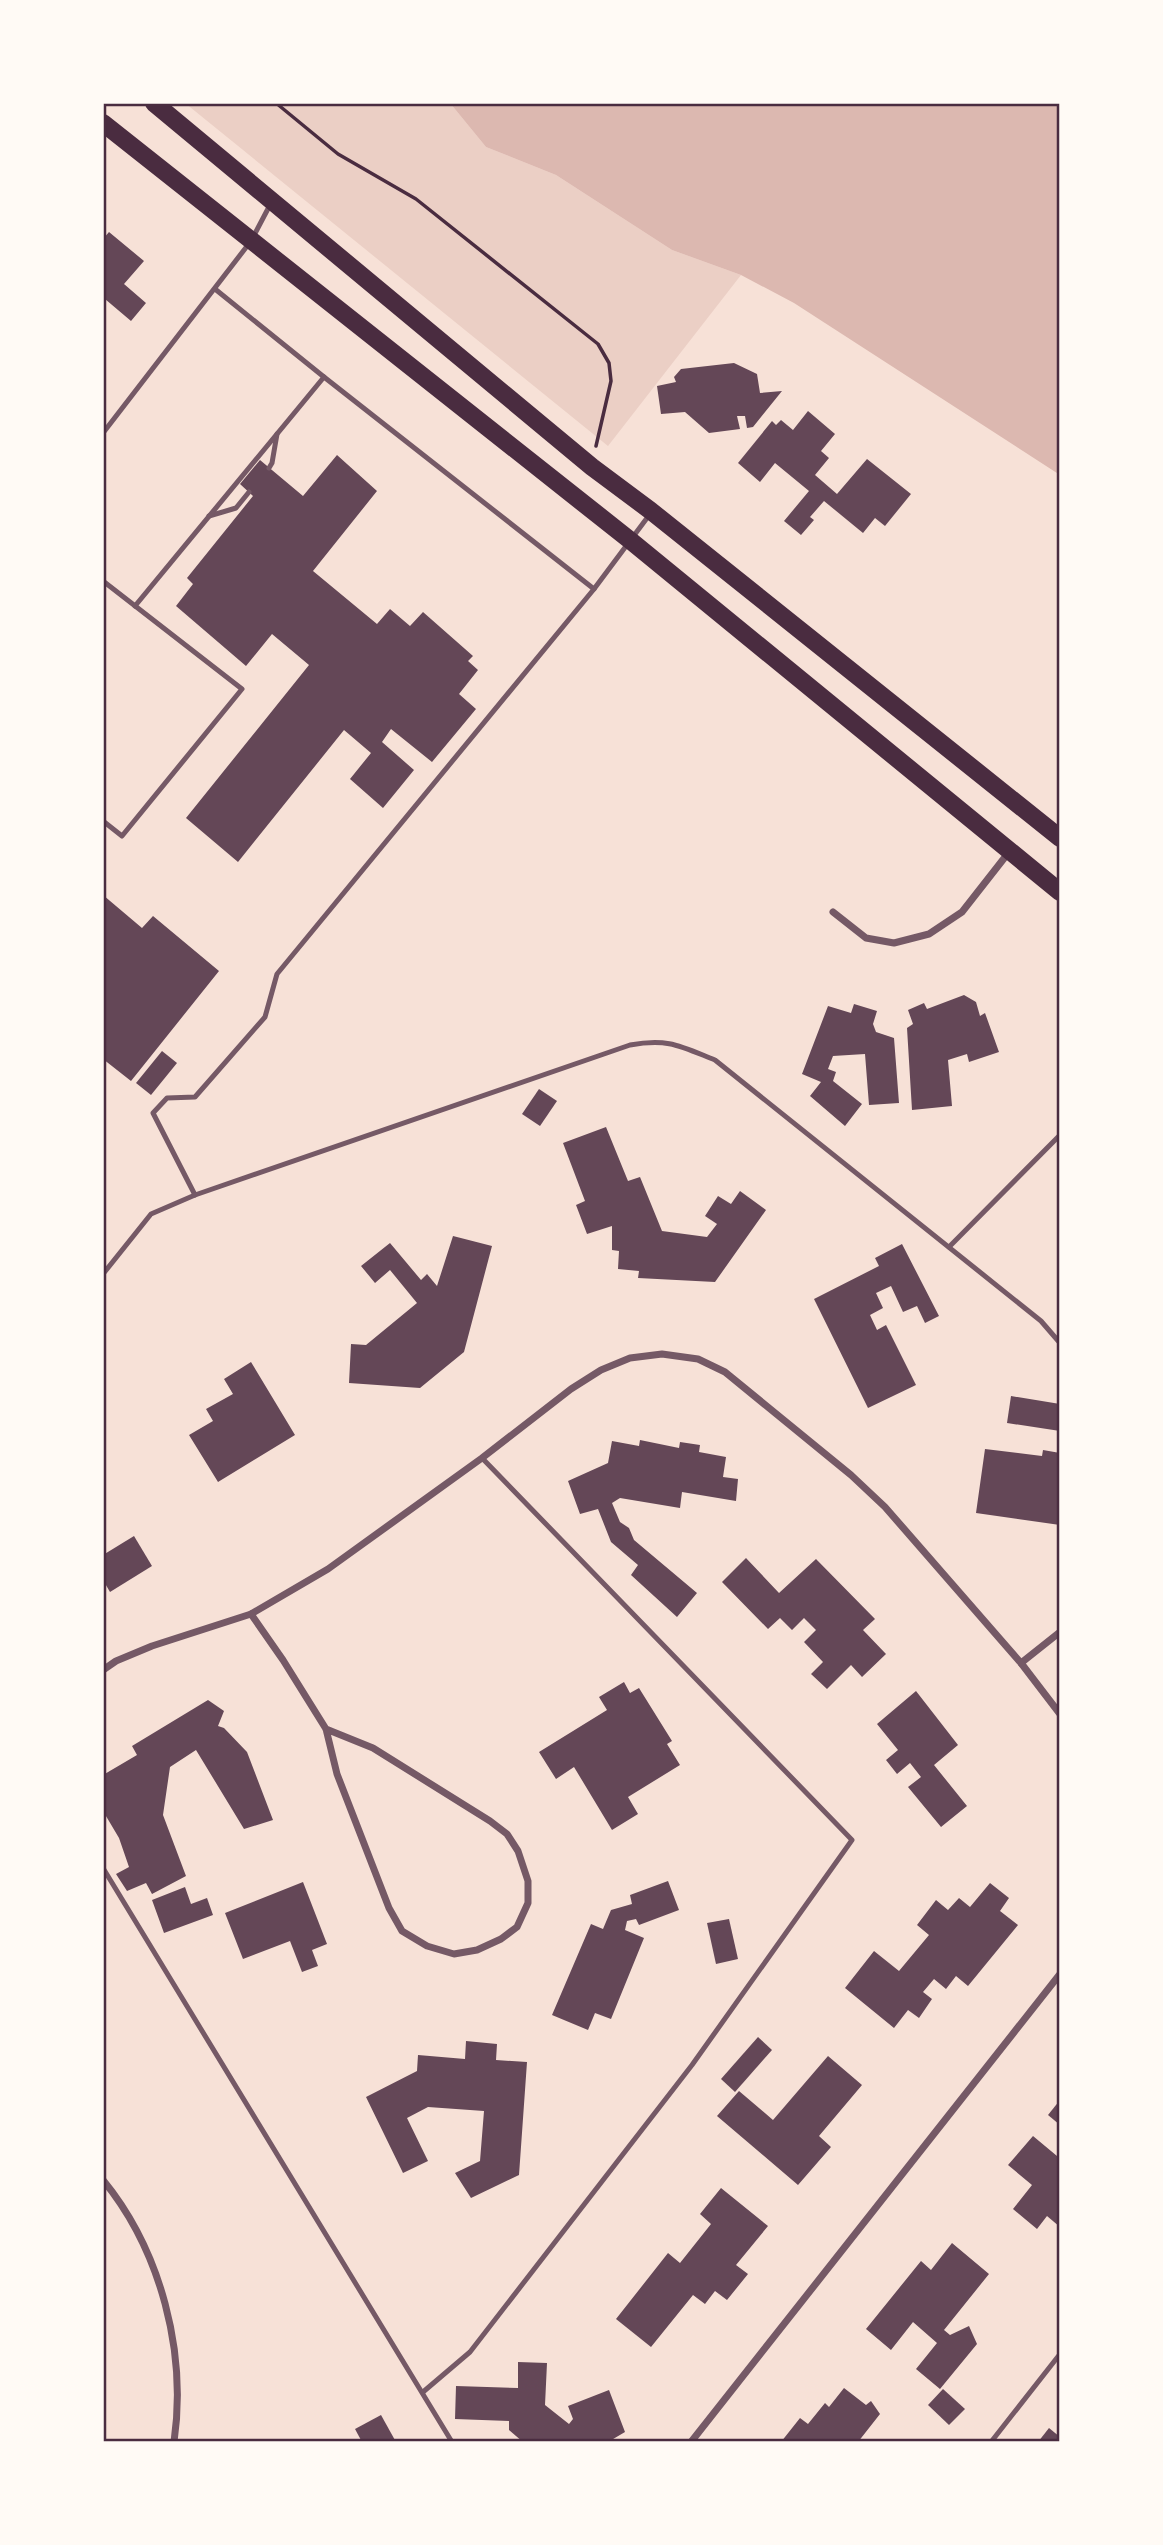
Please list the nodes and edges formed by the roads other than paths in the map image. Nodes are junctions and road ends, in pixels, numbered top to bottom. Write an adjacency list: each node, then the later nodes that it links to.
1 (154, 103): 3 (main road)
2 (103, 123): 4 (main road)
3 (273, 200): 4 (lane); 11 (main road)
4 (251, 241): 5 (lane); 13 (main road)
5 (215, 289): 6 (lane); 7 (lane)
6 (324, 377): 8 (lane); 15 (lane)
7 (103, 433)
8 (278, 433): 9 (lane); 12 (lane)
9 (269, 468)
10 (249, 492): 12 (lane)
11 (651, 511): 13 (lane); 18 (main road)
12 (209, 516): 16 (lane)
13 (631, 541): 15 (lane); 19 (main road)
14 (103, 581): 16 (lane)
15 (594, 589): 23 (lane)
16 (135, 606): 17 (lane)
17 (103, 821)
18 (1060, 838)
19 (1009, 851): 20 (main road); 21 (street)
20 (1060, 892)
21 (833, 912)
22 (1060, 1135): 24 (lane)
23 (195, 1195): 24 (lane); 25 (lane)
24 (949, 1247): 26 (lane)
25 (103, 1274)
26 (1060, 1343)
27 (482, 1458): 28 (street); 30 (street); 38 (lane)
28 (251, 1614): 31 (street); 33 (street)
29 (1060, 1632): 30 (street)
30 (1021, 1663): 32 (street)
31 (103, 1670)
32 (1060, 1714)
33 (326, 1729): 33 (street)
34 (103, 1868): 38 (lane)
35 (1060, 1974): 41 (street)
36 (103, 2180): 39 (street)
37 (1060, 2354): 42 (lane)
38 (423, 2392): 40 (lane)
39 (174, 2442)
40 (452, 2442)
41 (691, 2442)
42 (991, 2442)

